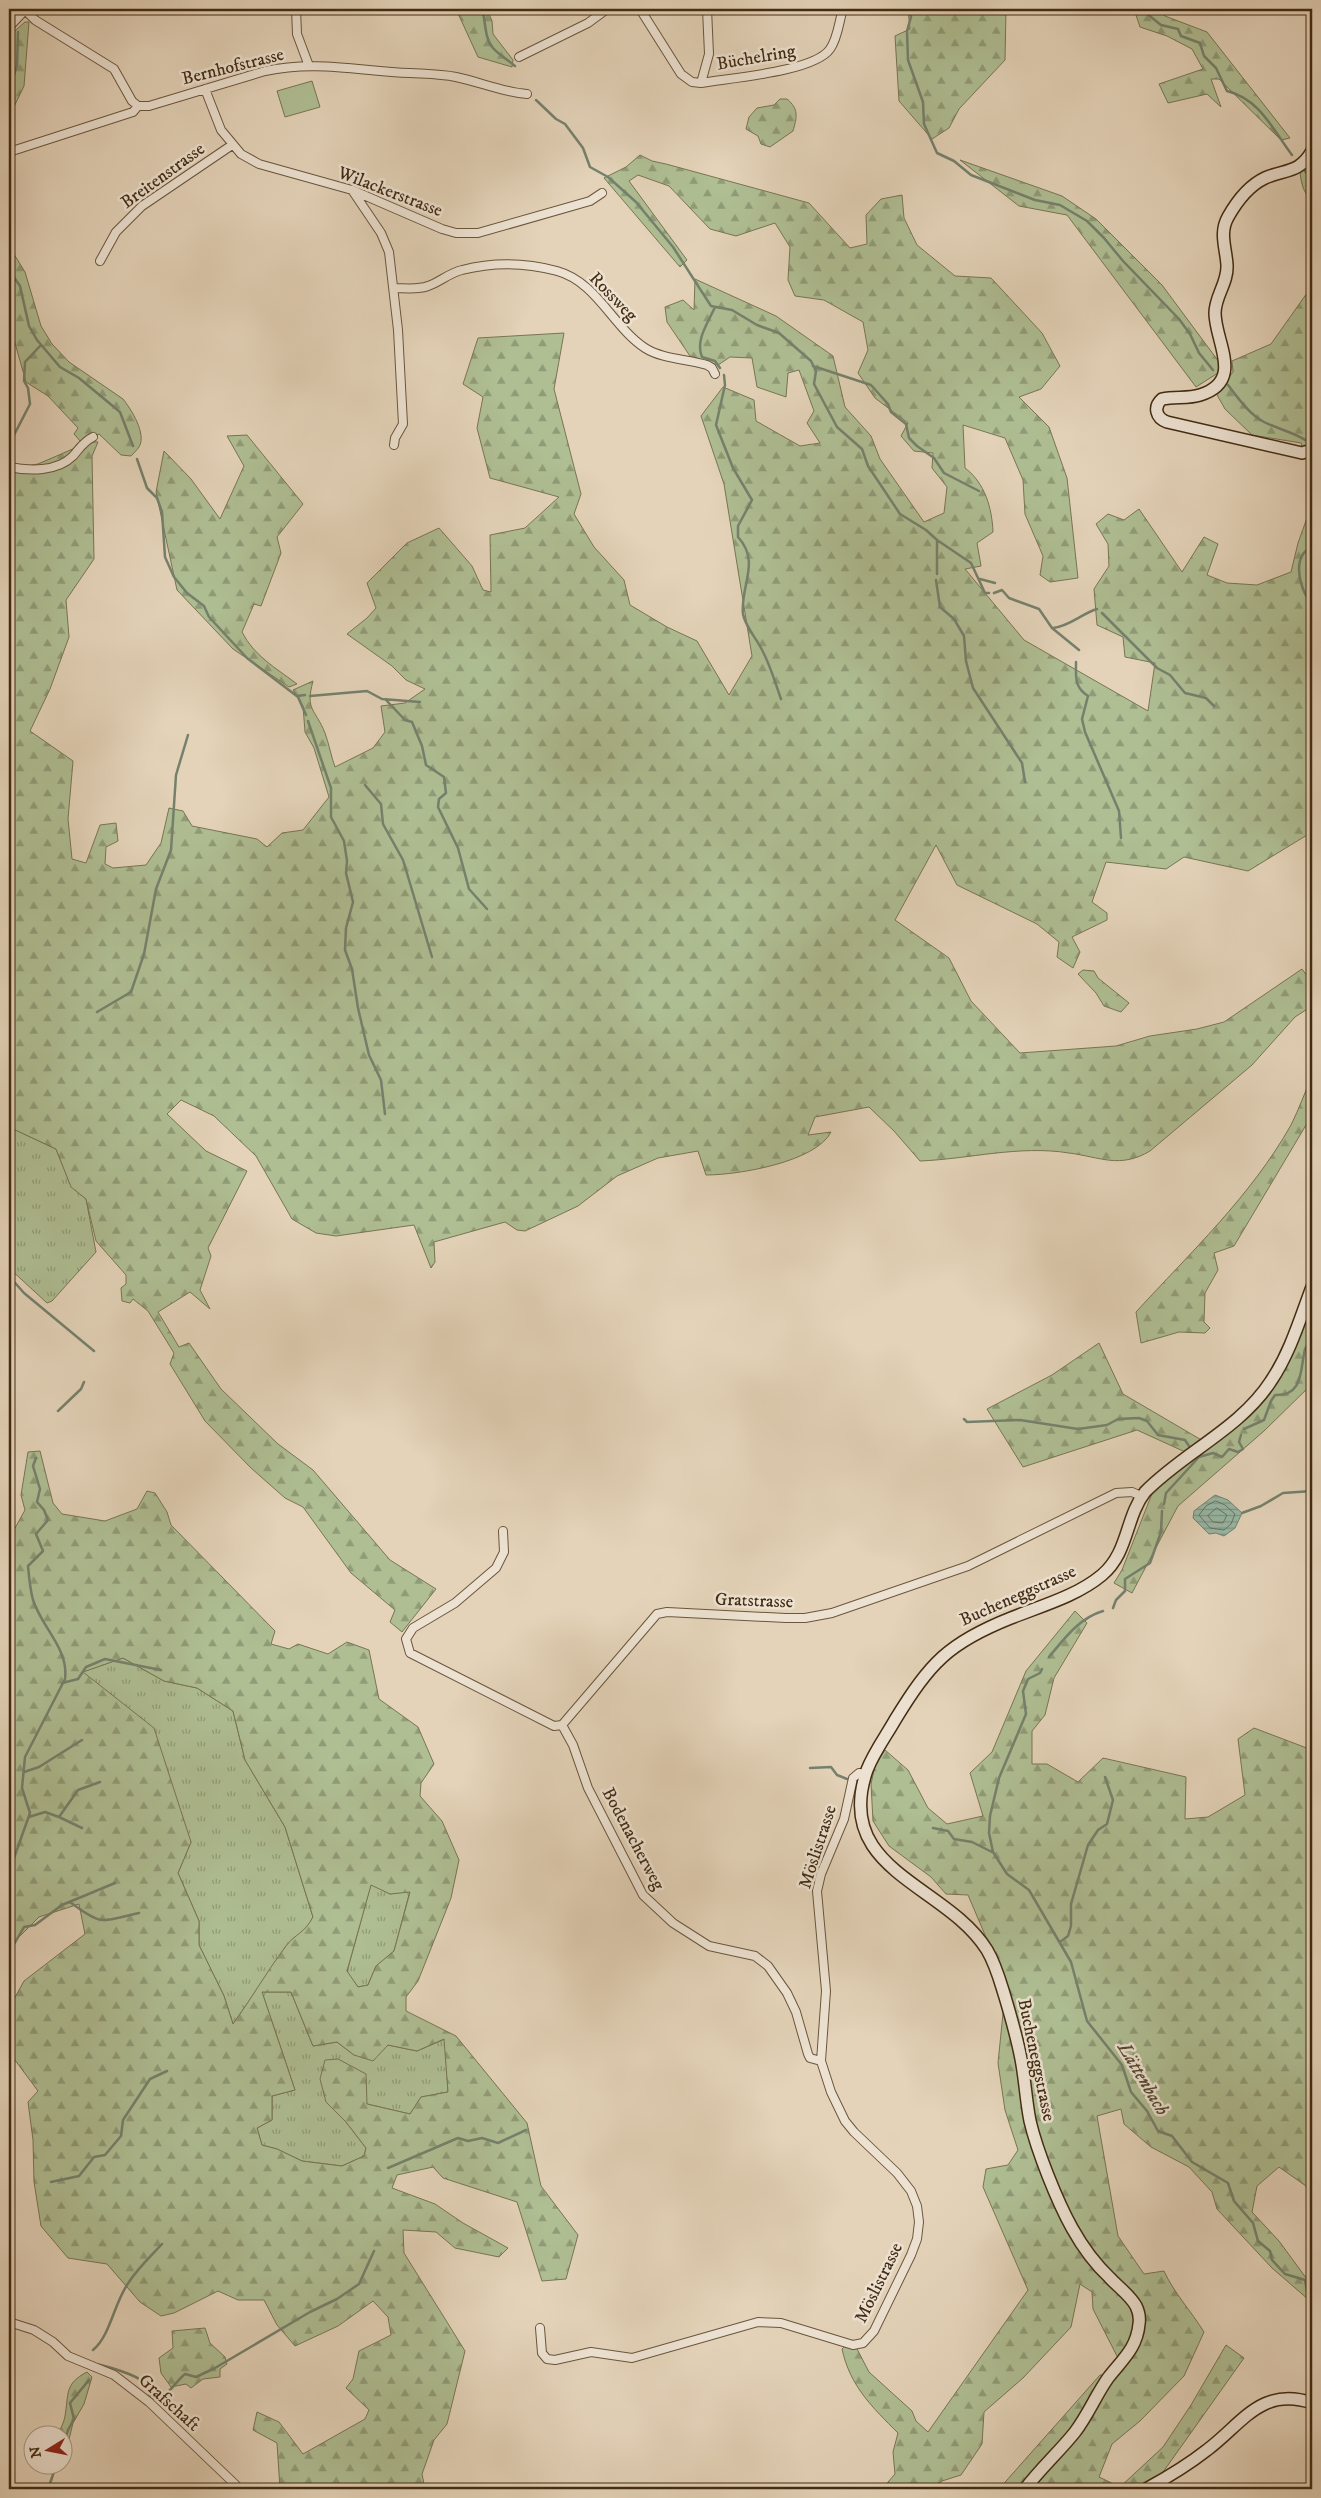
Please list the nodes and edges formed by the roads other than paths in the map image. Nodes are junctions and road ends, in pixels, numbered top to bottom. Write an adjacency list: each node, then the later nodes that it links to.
1 (296, 9): 9 (street)
2 (607, 9): 8 (street)
3 (640, 9): 10 (street, Büchelring)
4 (707, 9): 10 (street, Büchelring)
5 (843, 9): 10 (street, Büchelring)
6 (25, 10): 7 (street); 13 (street)
7 (10, 24)
8 (519, 57)
9 (308, 66): 11 (street, Bernhofstrasse); 12 (street, Bernhofstrasse)
10 (701, 83)
11 (205, 89): 13 (street, Bernhofstrasse); 14 (street, Wilackerstrasse)
12 (527, 94)
13 (138, 106): 16 (street, Bernhofstrasse)
14 (232, 145): 17 (street, Wilackerstrasse); 19 (street, Breitenstrasse)
15 (1312, 151): 24 (street)
16 (9, 152)
17 (352, 190): 18 (street, Wilackerstrasse); 20 (street)
18 (602, 193)
19 (100, 261)
20 (394, 288): 21 (street, Rossweg); 23 (street)
21 (715, 374)
22 (93, 437): 25 (street)
23 (394, 445)
24 (1312, 450)
25 (9, 466)
26 (1312, 1287): 27 (street, Bucheneggstrasse)
27 (1141, 1496): 29 (street, Gratstrasse); 30 (street, Bucheneggstrasse)
28 (503, 1531): 29 (street)
29 (562, 1725): 31 (street, Bodenacherweg)
30 (866, 1774): 31 (street, Möslistrasse); 36 (street, Bucheneggstrasse)
31 (820, 2061): 33 (street, Möslistrasse)
32 (9, 2322): 35 (street, Grafschaft)
33 (540, 2328)
34 (1312, 2403): 37 (street)
35 (240, 2489)
36 (1025, 2489)
37 (1146, 2489)

